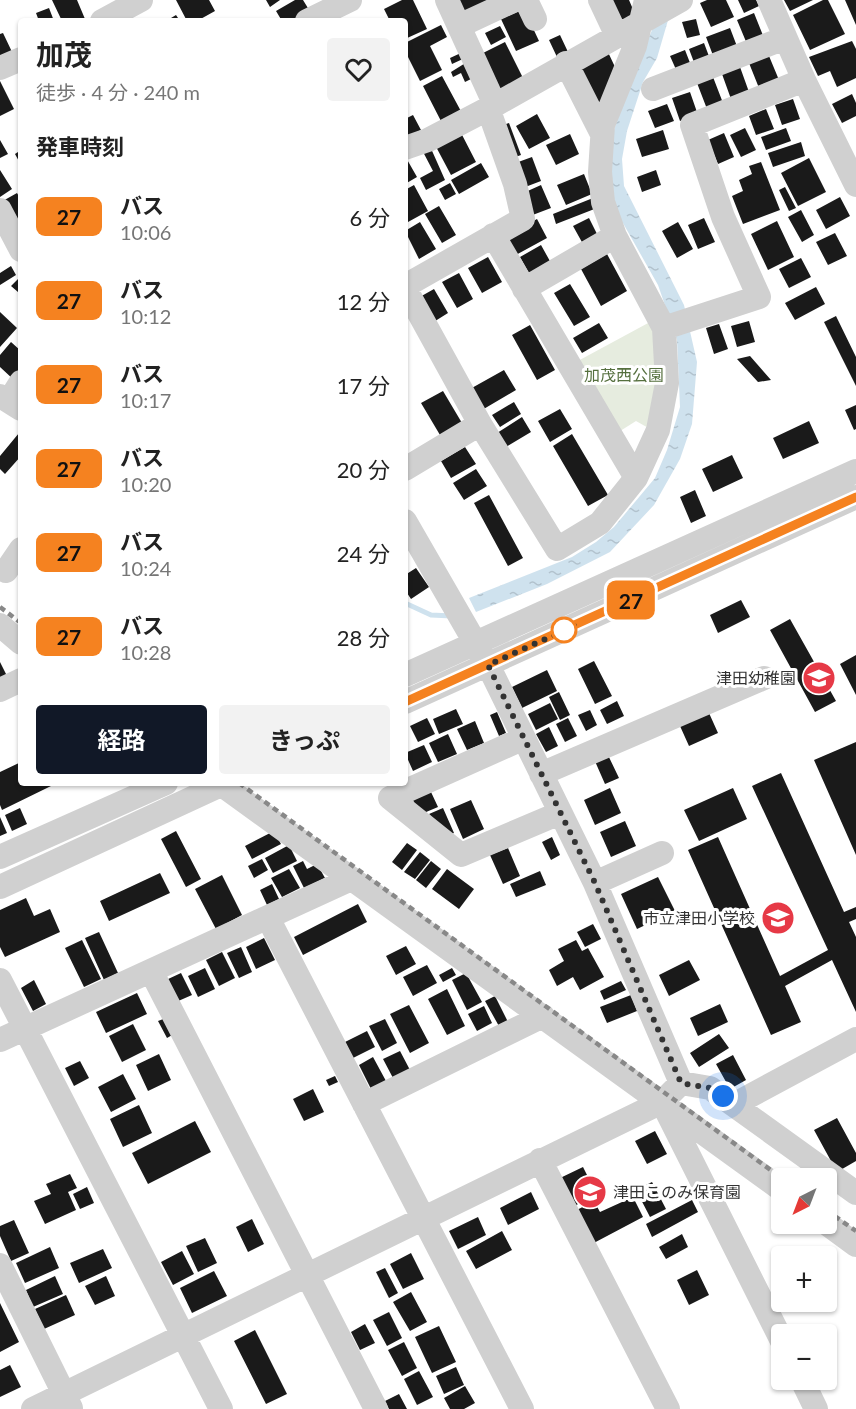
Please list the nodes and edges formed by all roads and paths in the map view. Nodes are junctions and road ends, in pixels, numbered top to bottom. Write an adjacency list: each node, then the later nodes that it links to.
1 (350, 0): 8 (street)
2 (447, 0): 9 (street)
3 (514, 0): 9 (street)
4 (600, 0): 10 (street)
5 (681, 0): 7 (street)
6 (770, 0): 11 (street)
7 (645, 10): 10 (street); 18 (street)
8 (311, 12)
9 (459, 26): 17 (street)
10 (616, 34): 13 (street)
11 (784, 38): 15 (street); 16 (street)
12 (18, 60): 14 (street)
13 (566, 63): 17 (street); 18 (street)
14 (0, 68)
15 (804, 80): 20 (street); 28 (street)
16 (653, 89)
17 (491, 106): 19 (street); 22 (street)
18 (602, 134): 23 (street)
19 (408, 146)
20 (856, 185)
21 (0, 212): 24 (street)
22 (493, 235): 25 (street); 26 (street)
23 (615, 236): 26 (street); 28 (street)
24 (18, 245)
25 (408, 285)
26 (524, 289): 32 (street)
27 (408, 292): 29 (street)
28 (664, 328): 32 (street)
29 (480, 424): 30 (street); 32 (street)
30 (408, 467)
31 (856, 471): 39 (street)
32 (636, 478)
33 (856, 497): 40 (street)
34 (408, 525): 39 (street)
35 (18, 555): 36 (street)
36 (9, 573)
37 (0, 625): 38 (street)
38 (18, 640)
39 (476, 643): 40 (street); 41 (street)
40 (488, 665): 45 (street); 46 (street)
41 (408, 674)
42 (764, 678): 47 (street)
43 (18, 681): 44 (street)
44 (0, 690)
45 (408, 701)
46 (522, 738): 47 (street); 51 (street)
47 (540, 774): 51 (street)
48 (159, 786): 53 (street)
49 (220, 786): 56 (street)
50 (227, 786): 54 (street)
51 (560, 813): 55 (street)
52 (662, 853): 55 (street)
53 (0, 857)
54 (351, 879): 57 (street); 60 (street)
55 (595, 883): 64 (street)
56 (0, 887)
57 (268, 918): 58 (street); 66 (street)
58 (151, 971): 61 (street); 75 (street)
59 (0, 980): 61 (street)
60 (543, 1016): 65 (street); 66 (street)
61 (25, 1028): 63 (street); 77 (street)
62 (856, 1039): 67 (street)
63 (0, 1040)
64 (681, 1083): 65 (street); 67 (street)
65 (662, 1102): 68 (street); 69 (street); 76 (street)
66 (364, 1104): 71 (street)
67 (735, 1104): 70 (street)
68 (540, 1160): 71 (street); 84 (street)
69 (771, 1182)
70 (856, 1193)
71 (422, 1218): 75 (street); 83 (street)
72 (837, 1231): 73 (street)
73 (856, 1245)
74 (0, 1266): 79 (street)
75 (307, 1275): 77 (street); 82 (street)
76 (773, 1324)
77 (183, 1338): 79 (street); 81 (street)
78 (806, 1390): 85 (street)
79 (68, 1402): 80 (street)
80 (33, 1409)
81 (221, 1409)
82 (376, 1409)
83 (522, 1409)
84 (668, 1409)
85 (816, 1409)

